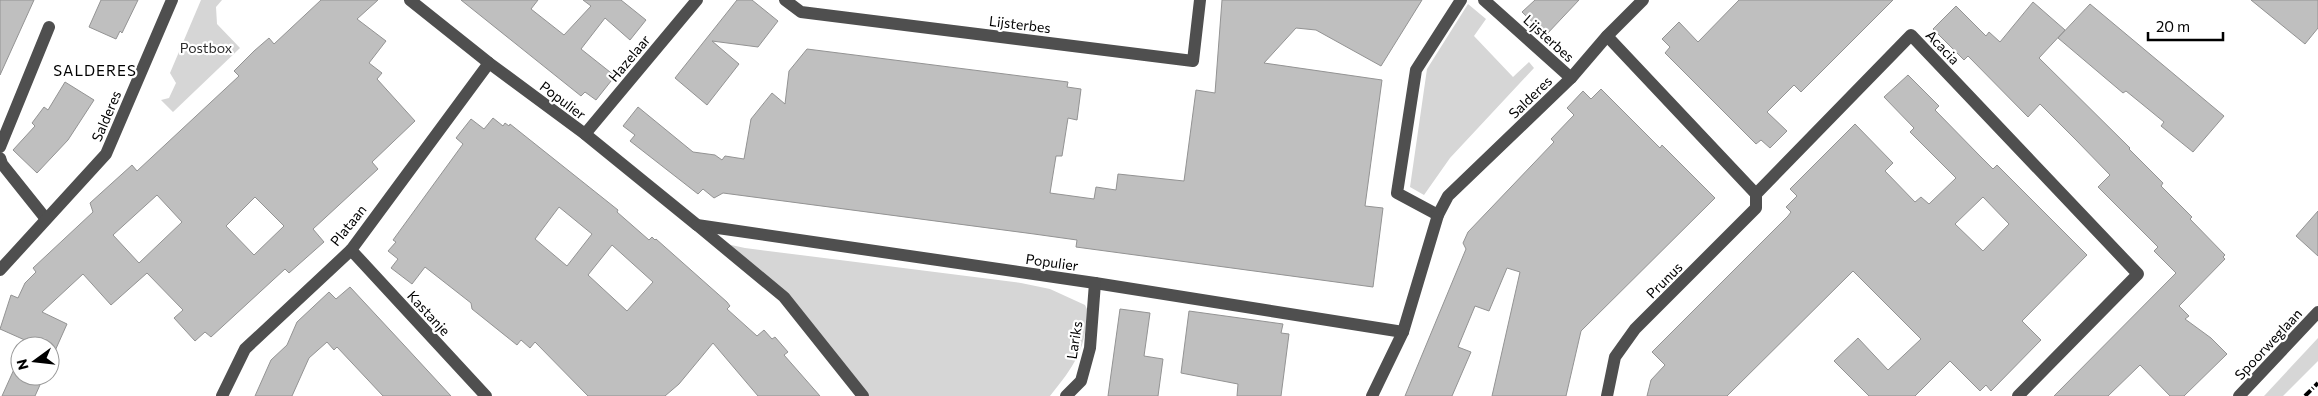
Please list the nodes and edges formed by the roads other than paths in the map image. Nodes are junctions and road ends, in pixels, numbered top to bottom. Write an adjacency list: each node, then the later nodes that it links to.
1 (172, 0): 18 (street, Salderes)
2 (410, 0): 11 (street, Populier)
3 (697, 0): 13 (street, Hazelaar)
4 (786, 0): 5 (street, Lijsterbes)
5 (1200, 0)
6 (1461, 0): 17 (street)
7 (1484, 0): 12 (street, Lijsterbes)
8 (1642, 0): 10 (street, Salderes)
9 (49, 27): 14 (street)
10 (1607, 36): 12 (street, Salderes); 16 (street)
11 (489, 63): 13 (street, Populier); 20 (street, Plataan)
12 (1571, 78): 17 (street, Salderes)
13 (585, 134): 19 (street, Populier)
14 (0, 147)
15 (0, 158): 18 (street)
16 (1756, 194): 30 (street, Prunus); 31 (street, Acacia)
17 (1438, 215): 24 (street, Salderes)
18 (46, 219): 21 (street, Salderes)
19 (697, 225): 22 (street, Populier); 27 (street, Populier)
20 (351, 250): 25 (street, Plataan); 26 (street, Kastanje)
21 (0, 270)
22 (1095, 283): 24 (street, Populier); 28 (street, Lariks)
23 (2318, 312): 32 (street, Spoorweglaan)
24 (1403, 332): 29 (street, Salderes)
25 (222, 396)
26 (486, 396)
27 (863, 396)
28 (1066, 396)
29 (1372, 396)
30 (1607, 396)
31 (2018, 396)
32 (2239, 396)

